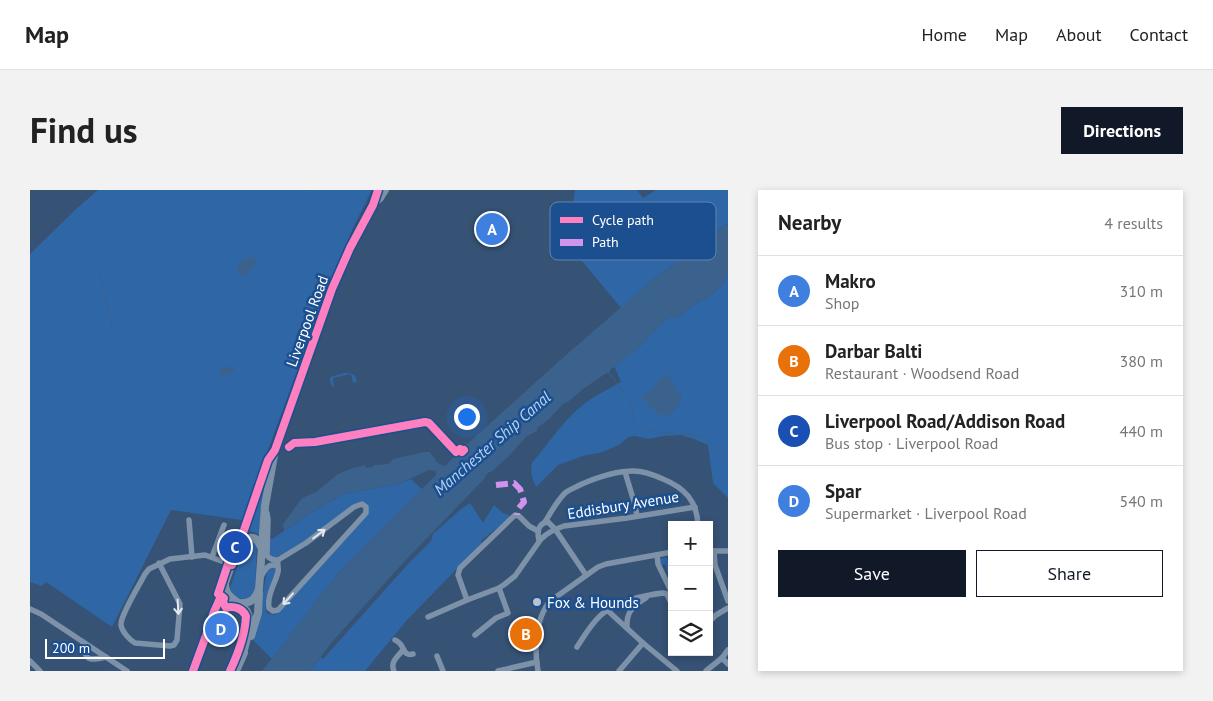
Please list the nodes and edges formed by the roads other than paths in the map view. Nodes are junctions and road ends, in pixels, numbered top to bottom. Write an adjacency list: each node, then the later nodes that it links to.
1 (378, 190): 3 (highway, Liverpool Road)
2 (385, 190): 3 (highway, Liverpool Road)
3 (373, 205): 4 (highway, Liverpool Road)
4 (275, 450): 15 (highway, Liverpool Road); 17 (highway, Liverpool Road)
5 (625, 472): 6 (street); 7 (street); 10 (street)
6 (695, 507): 7 (street, Eddisbury Avenue); 9 (street)
7 (637, 516): 12 (street, Eddisbury Avenue)
8 (190, 520): 21 (street)
9 (698, 521)
10 (546, 522): 12 (street, Eddisbury Avenue); 13 (street, Eddisbury Avenue)
11 (224, 525): 22 (street)
12 (556, 529): 14 (street, Eddisbury Avenue); 27 (street, Eddisbury Avenue)
13 (538, 531): 14 (street); 35 (street)
14 (539, 540): 30 (street, Eddisbury Avenue)
15 (240, 544): 17 (highway); 26 (highway, Liverpool Road)
16 (728, 551): 18 (street)
17 (264, 552): 25 (street); 28 (highway, Liverpool Road)
18 (713, 552)
19 (668, 553): 20 (street)
20 (657, 555): 27 (street); 31 (street)
21 (192, 557): 22 (street); 24 (street)
22 (212, 557): 26 (street)
23 (713, 558): 36 (street)
24 (160, 563): 24 (street, one-way to 24)
25 (278, 563): 25 (street, one-way to 25); 28 (street)
26 (232, 565): 29 (highway, Liverpool Road)
27 (586, 576): 58 (street)
28 (260, 578): 32 (highway, Liverpool Road)
29 (225, 587): 37 (highway); 43 (main road)
30 (499, 588): 35 (street, Eddisbury Avenue); 45 (street)
31 (668, 588)
32 (259, 589): 37 (highway); 55 (highway, Liverpool Road)
33 (668, 593): 34 (street)
34 (650, 595): 40 (street); 44 (street)
35 (467, 600): 41 (street, Eddisbury Avenue)
36 (728, 601)
37 (238, 603): 43 (main road); 55 (highway)
38 (728, 608): 42 (street)
39 (30, 609): 47 (street)
40 (607, 610): 44 (street); 49 (street)
41 (428, 617)
42 (713, 618)
43 (212, 622): 62 (main road)
44 (627, 628): 48 (street)
45 (475, 635)
46 (395, 640): 50 (street)
47 (83, 642): 54 (street); 54 (street)
48 (643, 643): 68 (street); 69 (street)
49 (577, 647)
50 (403, 650): 52 (street); 64 (street)
51 (728, 650): 56 (street)
52 (413, 654)
53 (437, 656): 65 (street)
54 (106, 657): 61 (street)
55 (242, 657): 63 (highway)
56 (722, 658): 59 (street); 70 (street)
57 (30, 661): 60 (street)
58 (536, 662): 66 (street); 67 (street)
59 (728, 664)
60 (40, 671)
61 (127, 671)
62 (193, 671)
63 (236, 671)
64 (394, 671)
65 (443, 671)
66 (500, 671)
67 (538, 671)
68 (619, 671)
69 (676, 671)
70 (706, 671)

